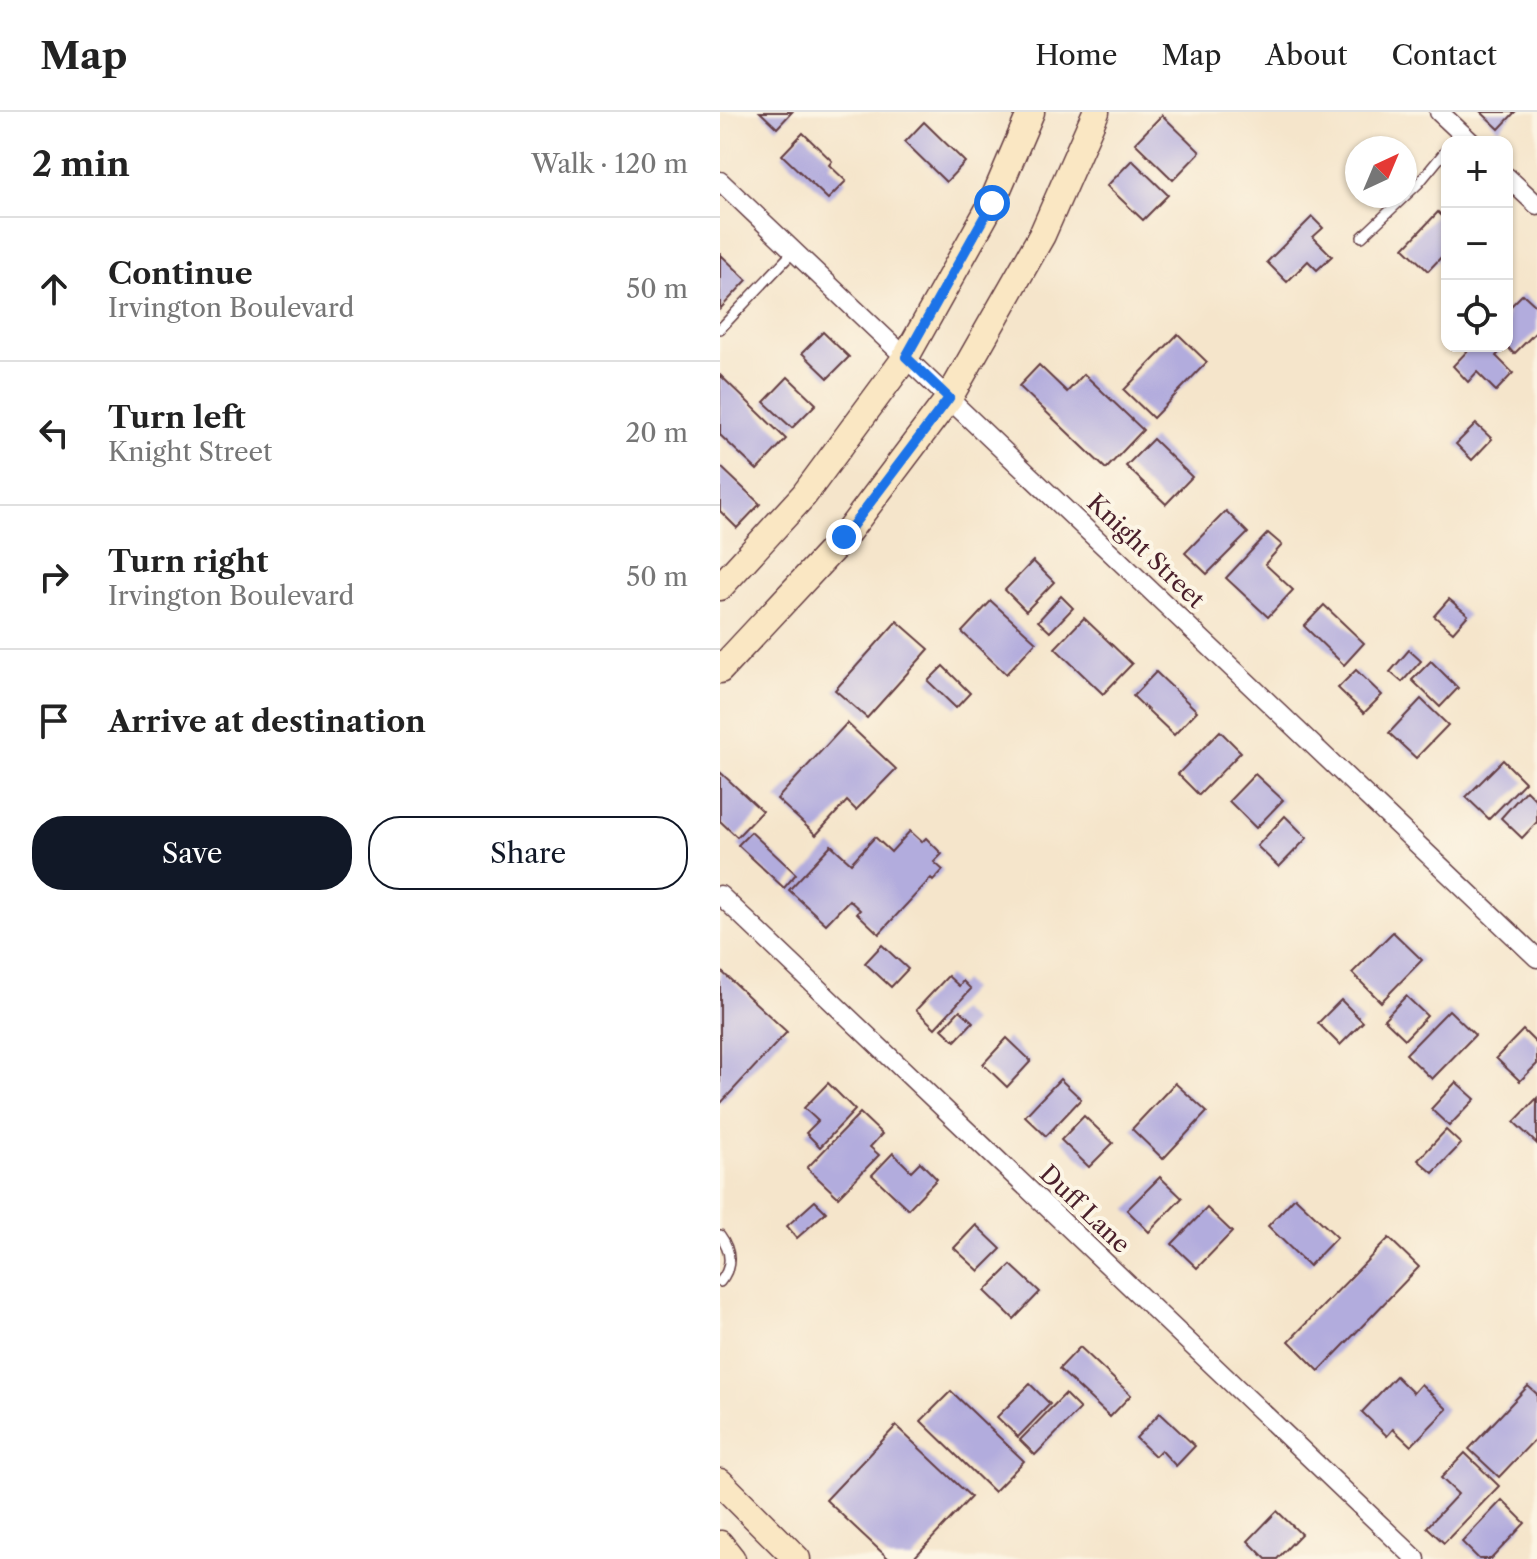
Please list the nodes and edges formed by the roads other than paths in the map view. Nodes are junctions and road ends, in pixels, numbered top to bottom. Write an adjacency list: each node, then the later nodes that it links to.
1 (1031, 112): 12 (main road)
2 (1096, 112): 13 (main road)
3 (1439, 112): 4 (street)
4 (1459, 136)
5 (1441, 156): 9 (lane)
6 (720, 181): 10 (street, Knight Street)
7 (1513, 183): 8 (street)
8 (1537, 205)
9 (1362, 237)
10 (794, 251): 11 (lane); 12 (street, Knight Street)
11 (720, 329)
12 (906, 357): 13 (street, Knight Street); 14 (main road)
13 (949, 398): 15 (main road); 17 (street, Knight Street)
14 (720, 587)
15 (720, 670)
16 (720, 895): 24 (street, Duff Lane)
17 (1537, 958)
18 (720, 1235): 19 (lane)
19 (720, 1282)
20 (720, 1482): 23 (main road)
21 (720, 1544): 22 (main road)
22 (732, 1559)
23 (797, 1559)
24 (1416, 1559)

